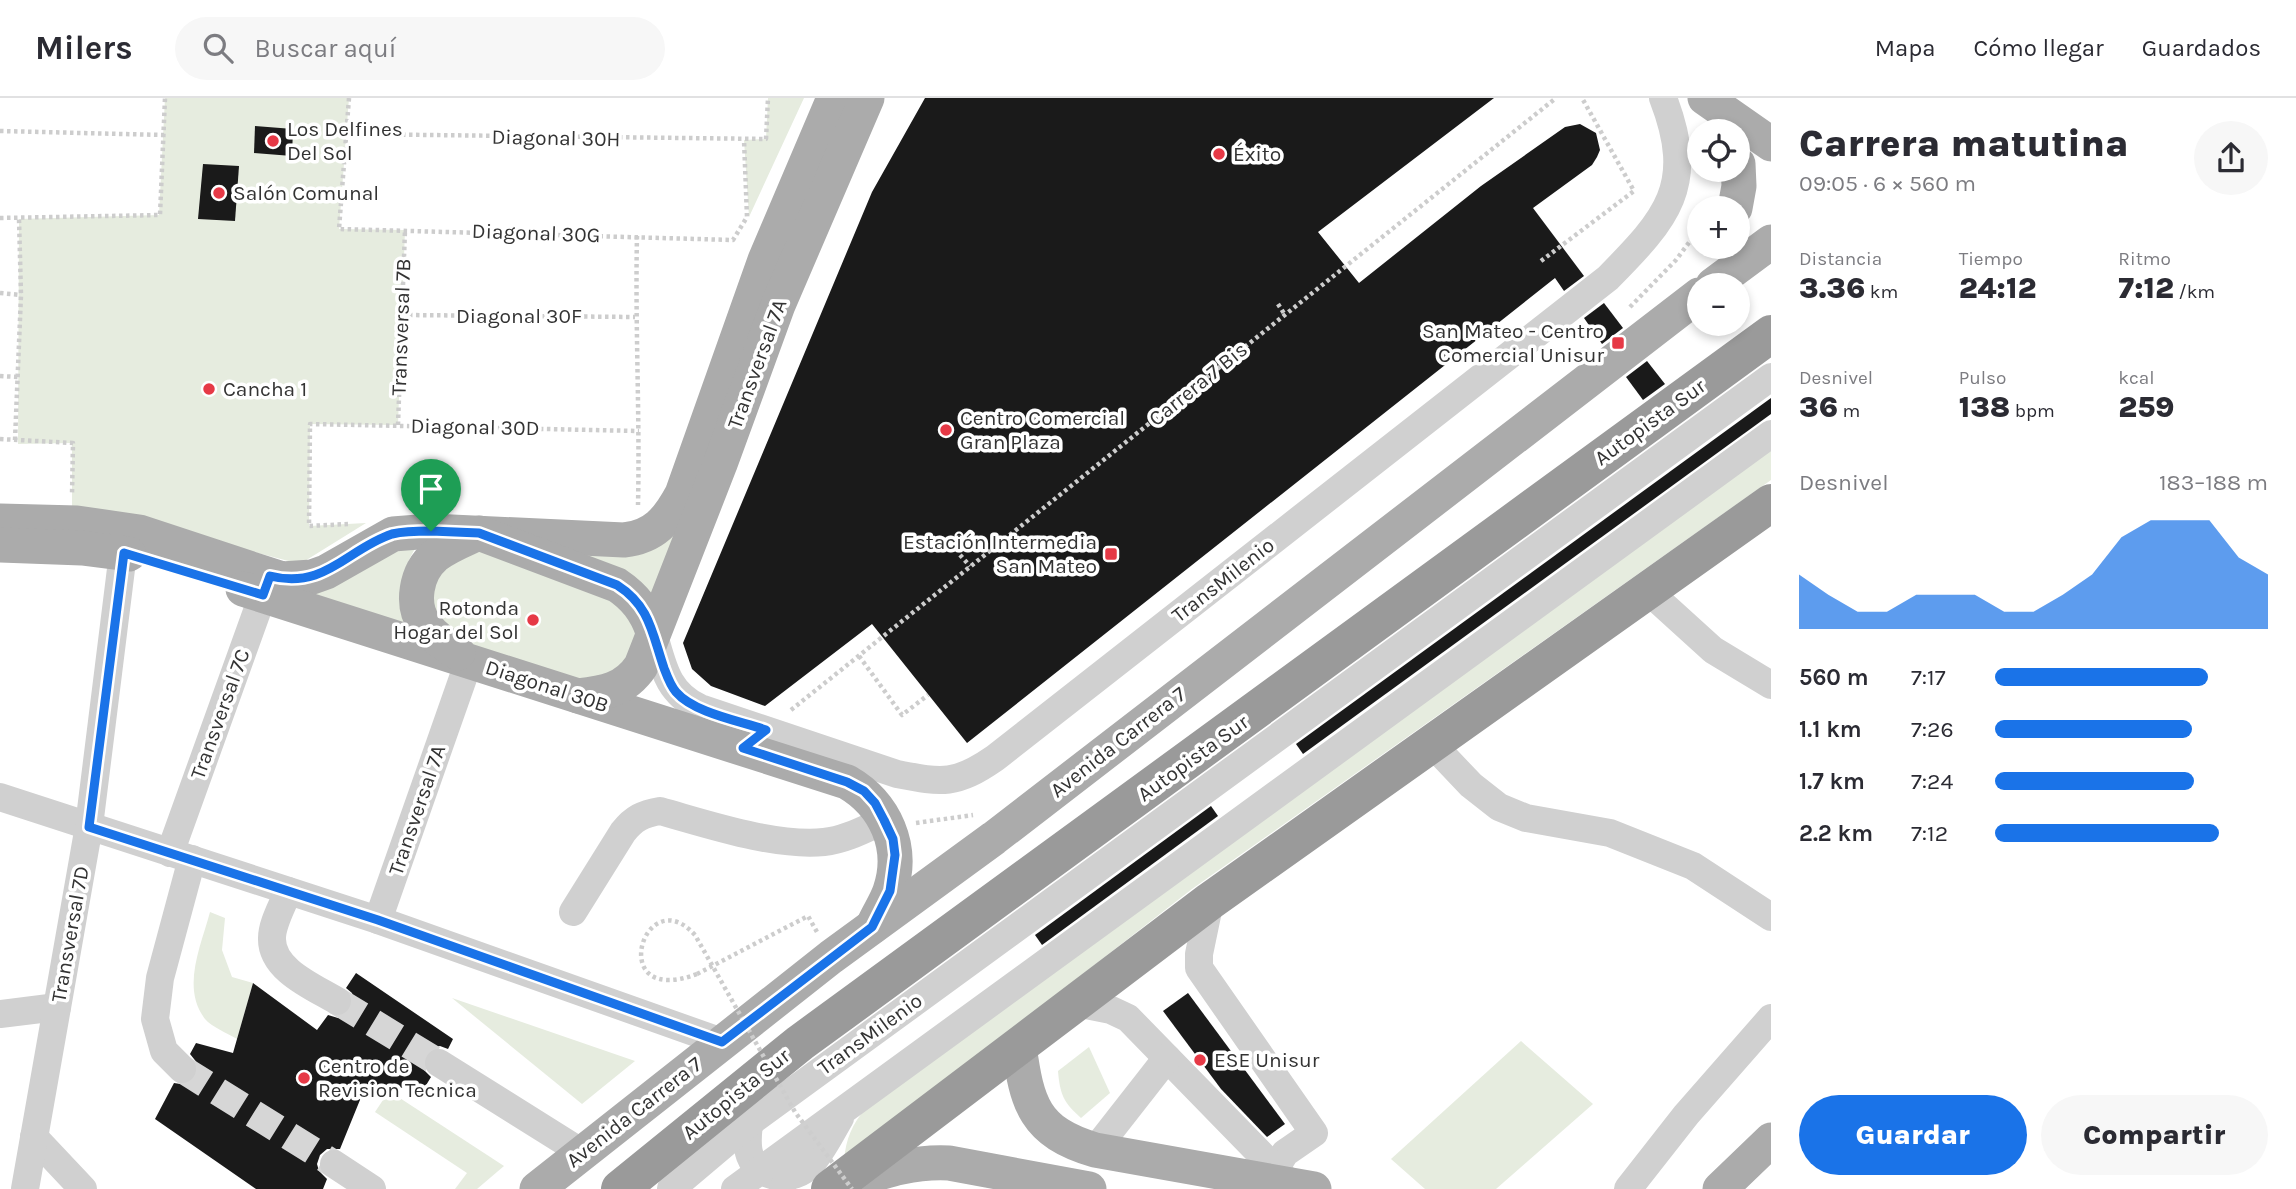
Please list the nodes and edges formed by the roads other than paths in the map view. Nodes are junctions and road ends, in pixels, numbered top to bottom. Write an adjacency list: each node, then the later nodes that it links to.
1 (834, 98): 15 (main road, Transversal 7A)
2 (867, 98): 20 (main road, Transversal 7A)
3 (1663, 98): 20 (street, TransMilenio)
4 (1706, 99): 5 (main road); 6 (main road)
5 (1718, 119)
6 (1771, 144)
7 (1771, 242): 8 (main road)
8 (1728, 273)
9 (1687, 304): 34 (main road, Avenida Carrera 7)
10 (1771, 334): 57 (highway, Autopista Sur)
11 (1771, 377): 45 (street, TransMilenio)
12 (1771, 434): 51 (street)
13 (1771, 503): 19 (highway)
14 (0, 521): 18 (main road, Diagonal 30B)
15 (479, 533): 18 (main road); 20 (main road); 21 (main road)
16 (0, 545): 17 (main road, Diagonal 30B)
17 (124, 553): 18 (main road, Diagonal 30B); 27 (street, Transversal 7D)
18 (267, 585): 21 (main road, Diagonal 30B); 28 (street, Transversal 7C)
19 (1648, 590): 22 (street); 24 (highway)
20 (653, 632): 23 (main road)
21 (469, 662): 23 (main road, Diagonal 30B); 33 (street, Transversal 7A)
22 (1771, 685)
23 (578, 696): 26 (main road, Diagonal 30B)
24 (1432, 744): 30 (highway); 32 (street)
25 (0, 797): 27 (street)
26 (884, 820): 31 (street); 34 (main road, Diagonal 30B)
27 (89, 827): 28 (street); 37 (street, Transversal 7D)
28 (181, 856): 29 (street); 44 (street, Transversal 7C)
29 (288, 891): 33 (street); 35 (street)
30 (1210, 901): 36 (highway); 52 (street)
31 (573, 912)
32 (1771, 917)
33 (378, 920): 40 (street)
34 (872, 927): 40 (main road, Avenida Carrera 7)
35 (337, 1001)
36 (1076, 1003): 41 (highway); 42 (street)
37 (57, 1007): 38 (street); 46 (street, Transversal 7D)
38 (0, 1014)
39 (1771, 1018): 63 (street)
40 (722, 1042): 49 (main road, Avenida Carrera 7)
41 (1019, 1046): 48 (main road); 60 (highway)
42 (1167, 1058): 48 (street); 52 (street)
43 (439, 1063): 49 (street)
44 (182, 1069)
45 (749, 1123): 51 (street); 58 (street, TransMilenio)
46 (34, 1137): 53 (street, Transversal 7D); 54 (street)
47 (1771, 1140): 64 (main road)
48 (1105, 1151): 52 (main road); 62 (main road)
49 (581, 1153): 56 (main road, Avenida Carrera 7)
50 (334, 1164): 55 (street)
51 (760, 1170): 59 (street)
52 (1293, 1181)
53 (25, 1189)
54 (83, 1189)
55 (372, 1189)
56 (537, 1189)
57 (620, 1189)
58 (671, 1189)
59 (735, 1189)
60 (838, 1189): 61 (main road)
61 (1089, 1189)
62 (1107, 1189)
63 (1628, 1189)
64 (1720, 1189)

